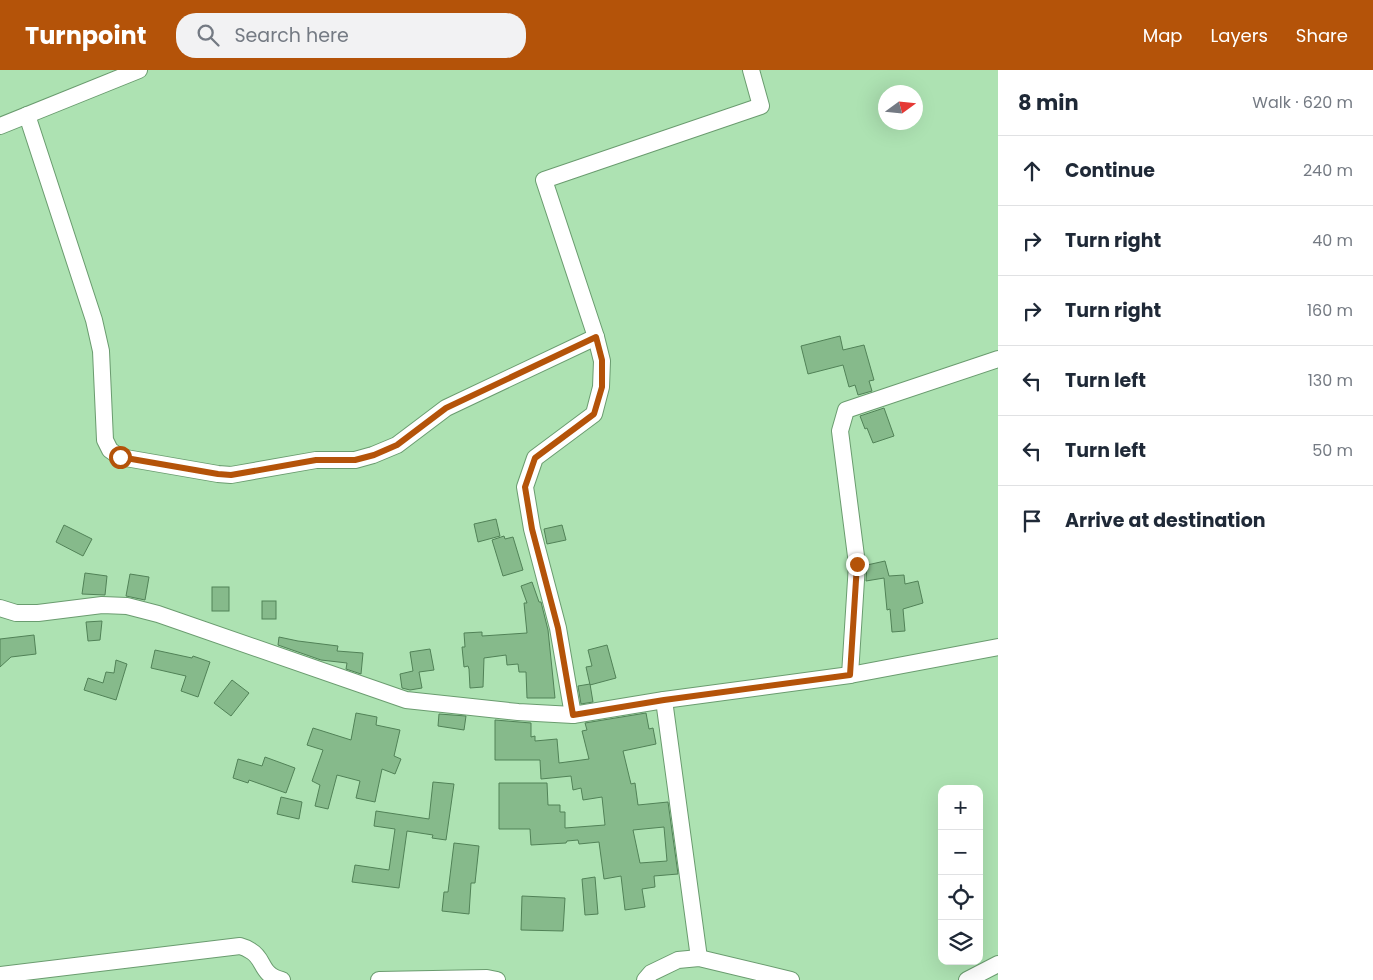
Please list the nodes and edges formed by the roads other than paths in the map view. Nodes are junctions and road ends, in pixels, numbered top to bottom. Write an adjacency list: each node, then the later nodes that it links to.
1 (139, 70): 3 (street)
2 (750, 70): 5 (street)
3 (27, 115): 4 (street); 5 (street)
4 (0, 126)
5 (596, 337): 11 (street)
6 (998, 359): 9 (street)
7 (0, 608): 11 (street)
8 (998, 647): 9 (street)
9 (850, 675): 10 (street)
10 (664, 700): 11 (street); 12 (street)
11 (573, 715)
12 (699, 958): 18 (street); 19 (street)
13 (998, 964): 20 (street)
14 (0, 976): 15 (street)
15 (282, 980)
16 (379, 980): 17 (street)
17 (497, 980)
18 (645, 980)
19 (791, 980)
20 (967, 980)

